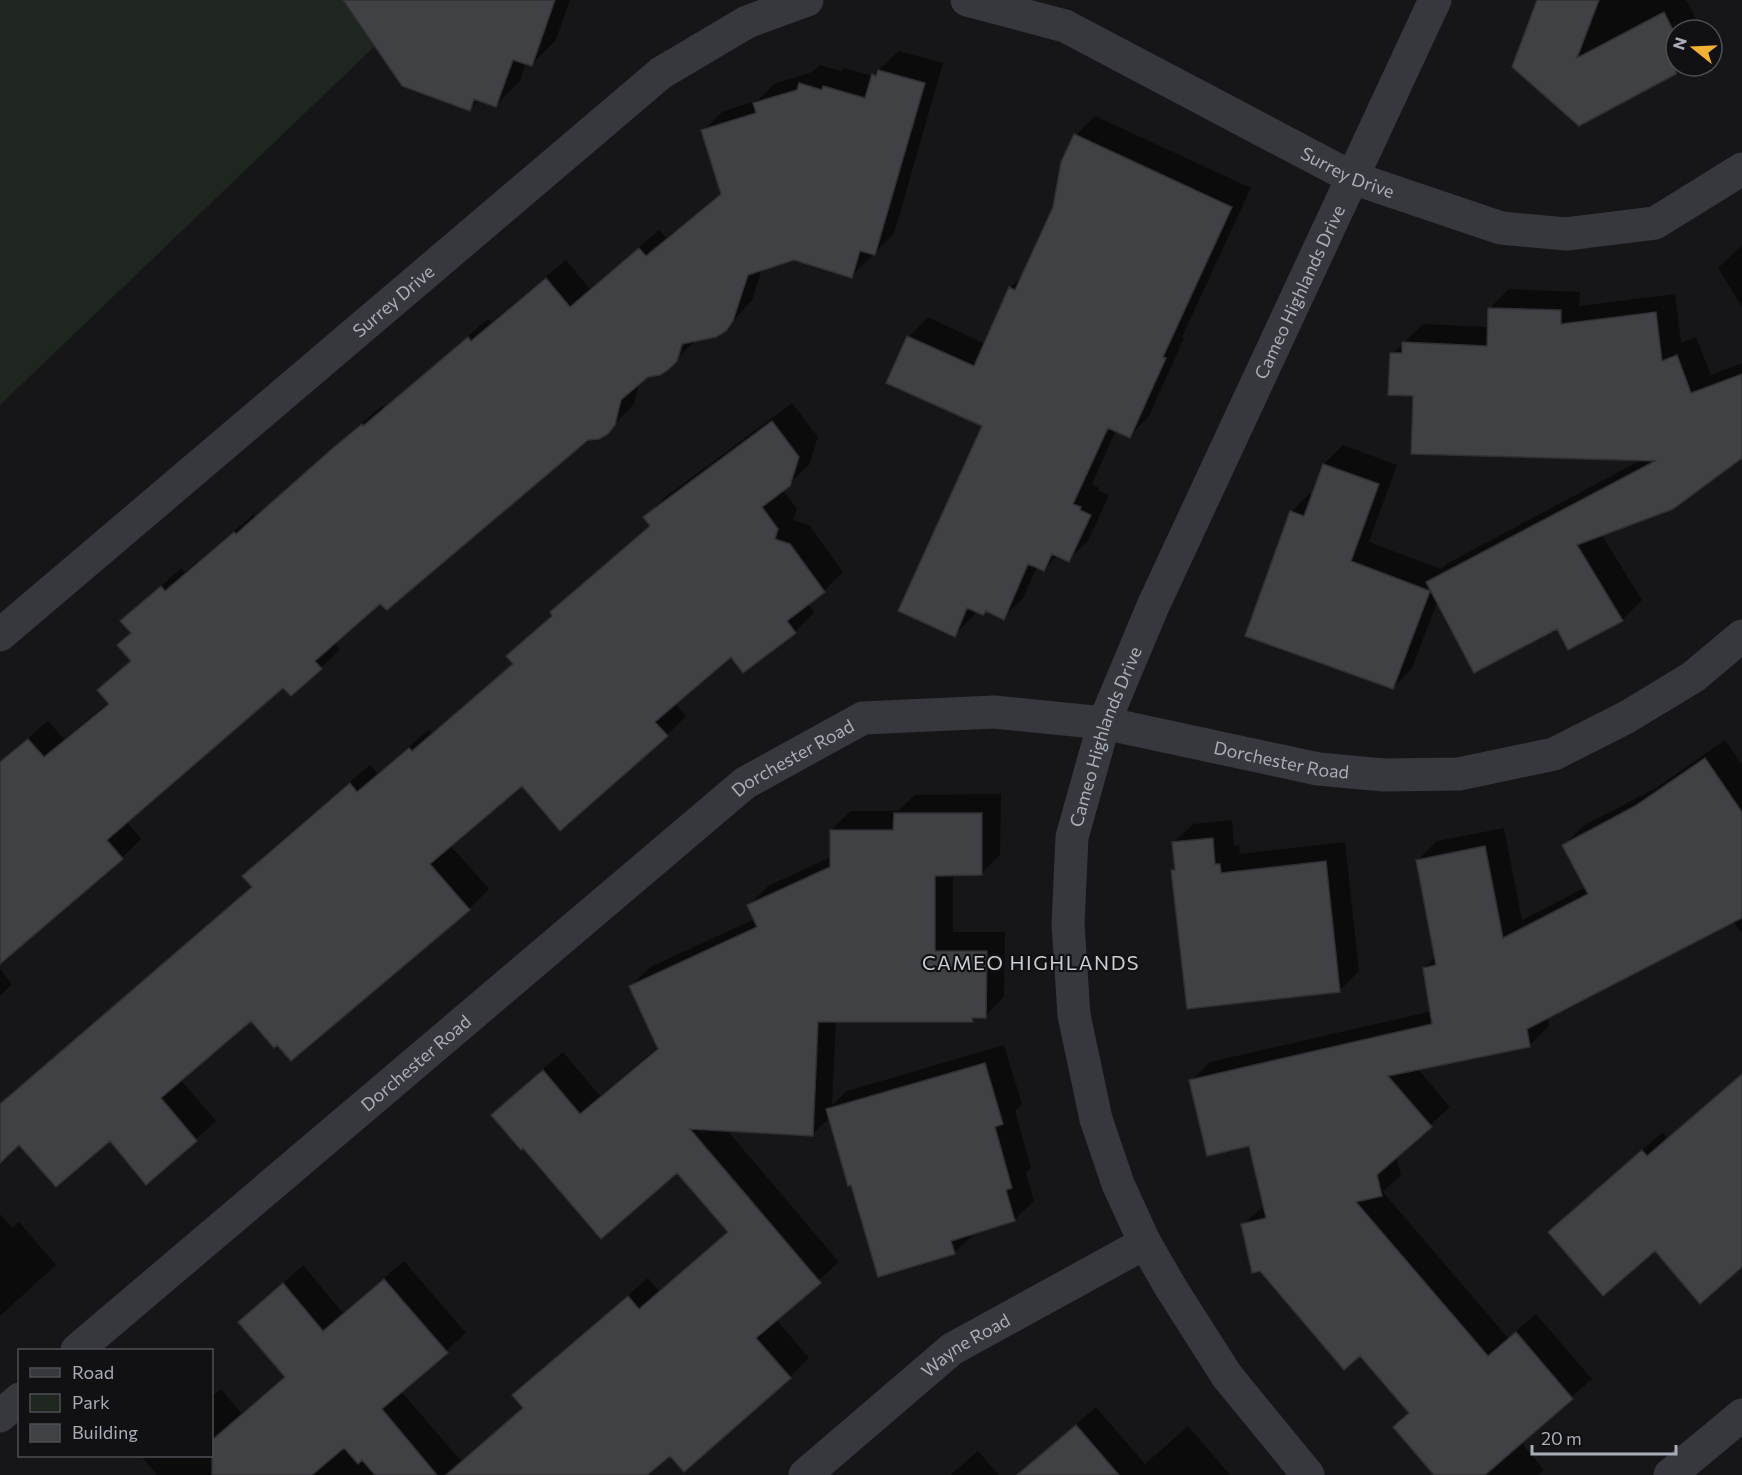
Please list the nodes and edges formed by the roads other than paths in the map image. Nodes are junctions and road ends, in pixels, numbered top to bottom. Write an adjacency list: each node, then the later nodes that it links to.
1 (807, 0): 6 (street, Surrey Drive)
2 (967, 0): 5 (street, Surrey Drive)
3 (1435, 0): 5 (street, Cameo Highlands Drive)
4 (1742, 168): 5 (street, Surrey Drive)
5 (1353, 178): 8 (street, Cameo Highlands Drive)
6 (0, 634)
7 (1742, 636): 8 (street, Dorchester Road)
8 (1104, 723): 9 (street, Cameo Highlands Drive); 10 (street, Dorchester Road)
9 (1145, 1244): 14 (street, Wayne Road); 15 (street, Cameo Highlands Drive)
10 (78, 1349)
11 (18, 1401): 13 (street)
12 (1742, 1415): 16 (street)
13 (0, 1416)
14 (804, 1475)
15 (1308, 1475)
16 (1670, 1475)

